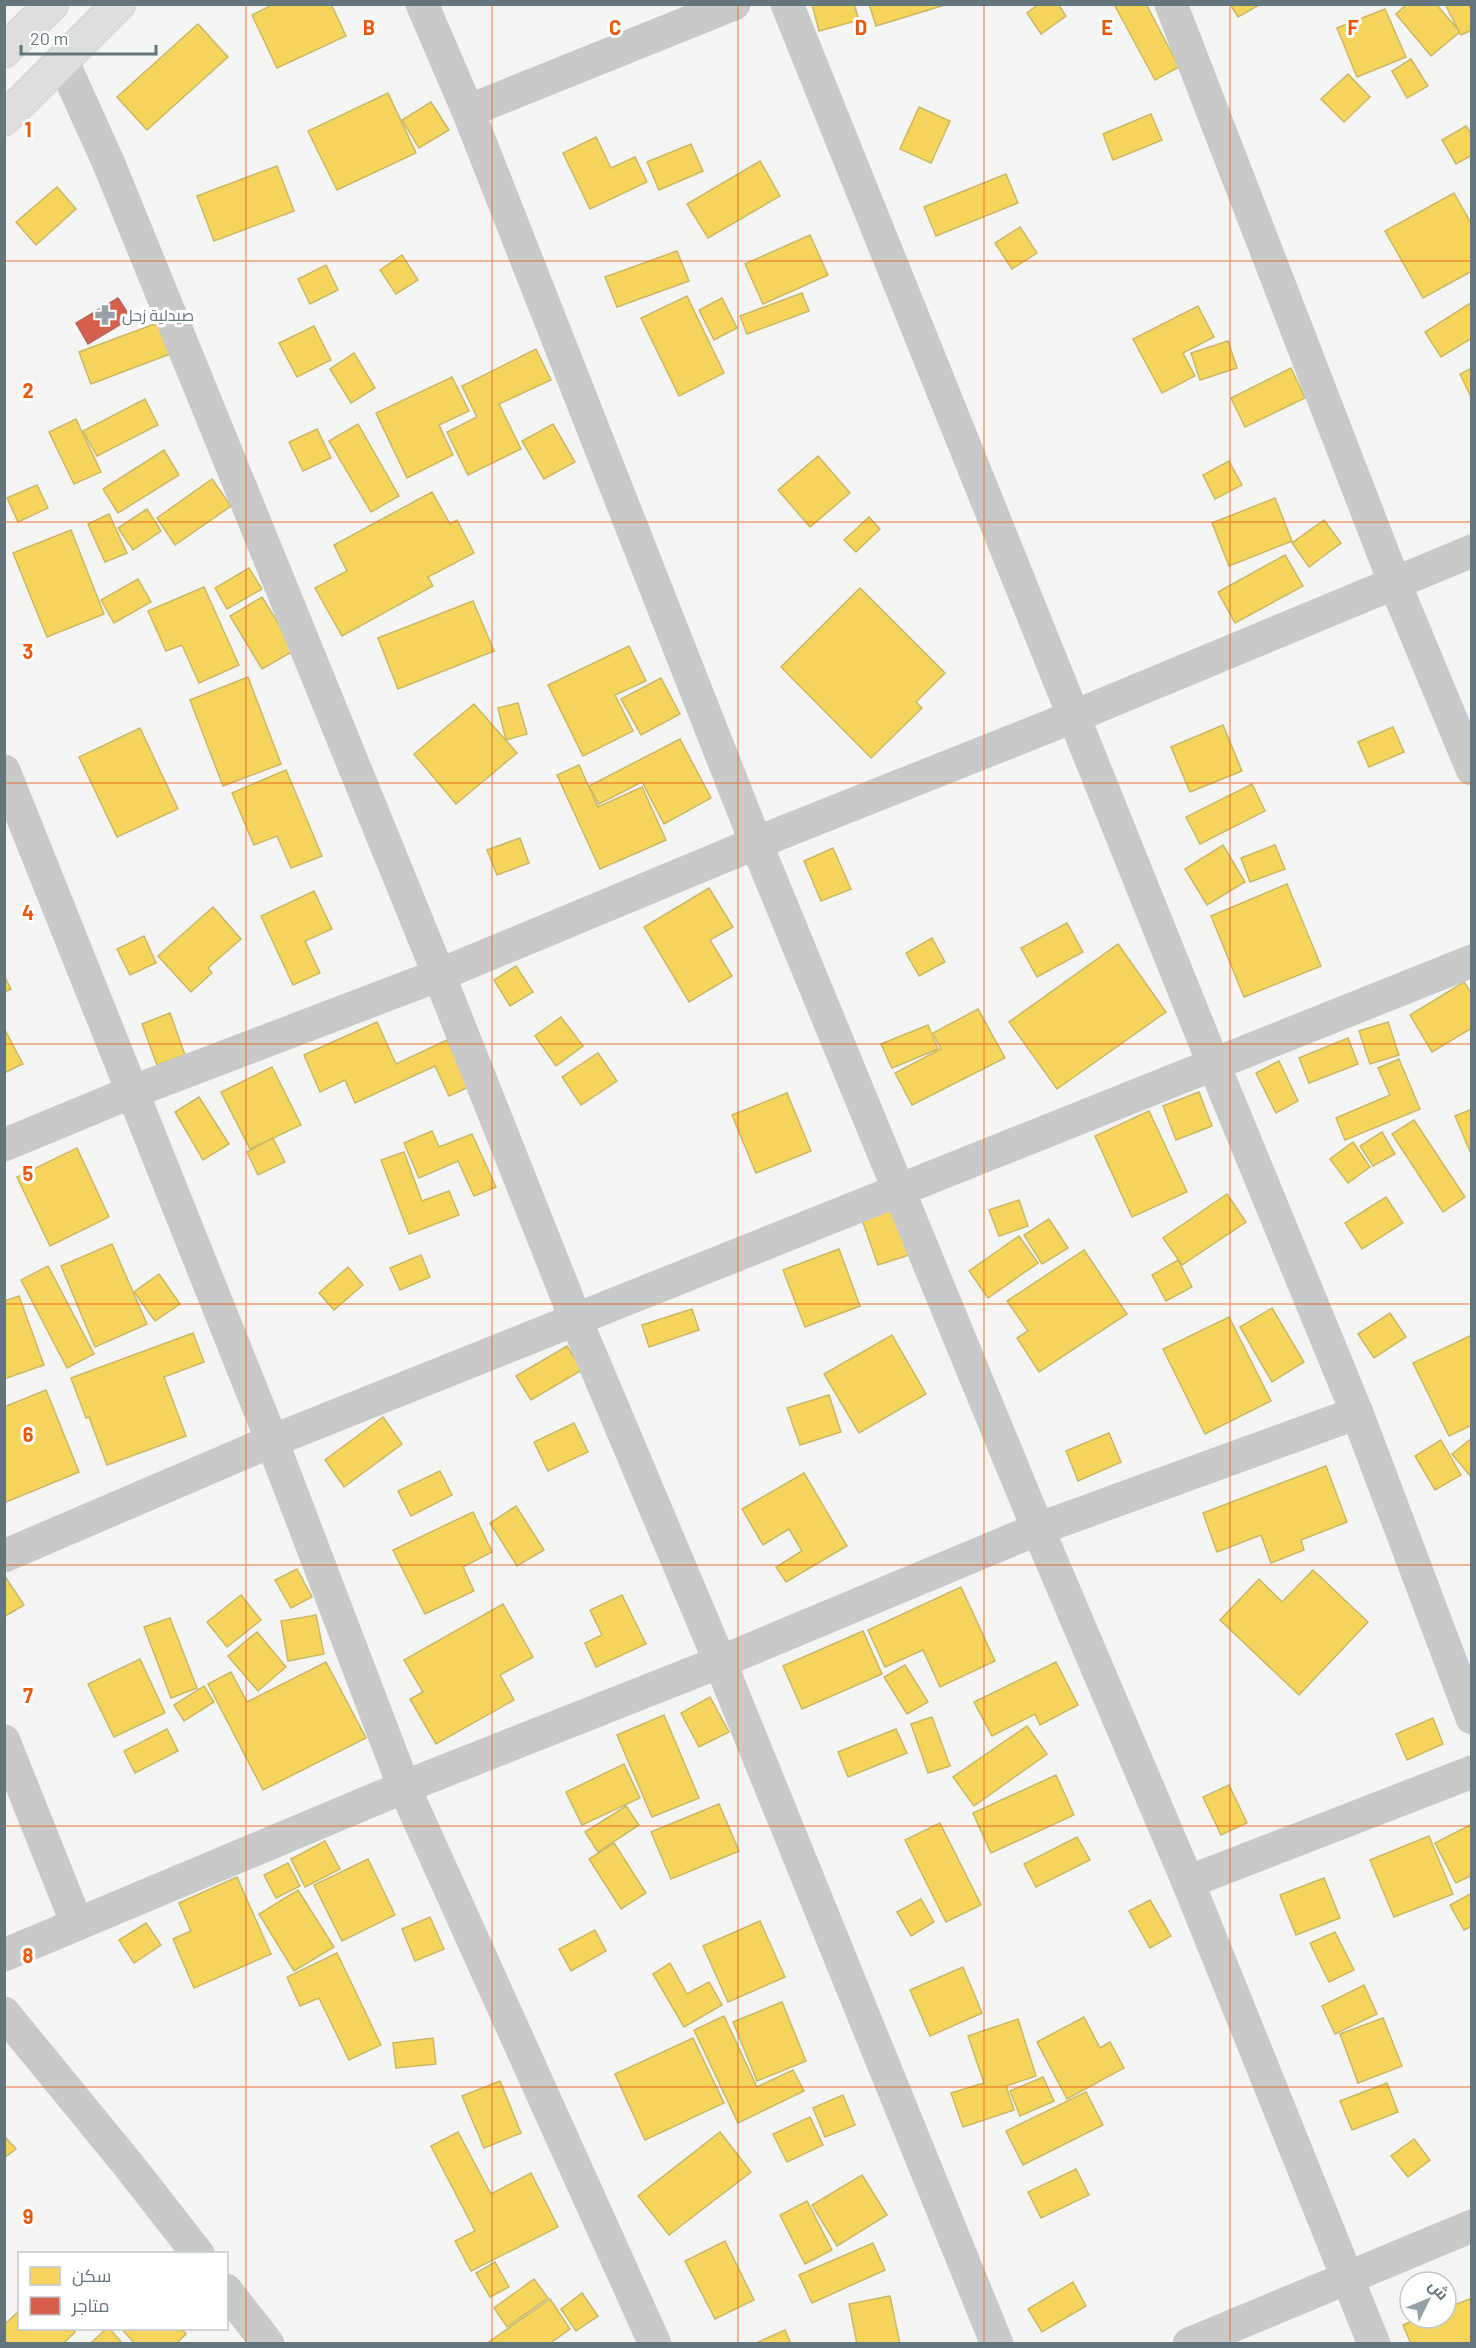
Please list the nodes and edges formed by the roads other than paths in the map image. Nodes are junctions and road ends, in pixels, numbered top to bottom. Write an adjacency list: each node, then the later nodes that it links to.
1 (52, 4): 7 (main road)
2 (119, 4): 8 (main road)
3 (422, 4): 9 (street)
4 (734, 4): 9 (street)
5 (787, 4): 13 (street)
6 (1171, 4): 12 (street)
7 (4, 51)
8 (63, 62): 10 (main road); 18 (street)
9 (468, 111): 16 (street)
10 (4, 119)
11 (1472, 552): 12 (street)
12 (1395, 584): 13 (street); 14 (street)
13 (1075, 716): 16 (street); 19 (street)
14 (1472, 769)
15 (4, 771): 20 (street)
16 (756, 843): 18 (street); 22 (street)
17 (1472, 961): 19 (street)
18 (439, 975): 20 (street); 23 (street)
19 (1214, 1065): 22 (street); 24 (street)
20 (132, 1092): 21 (street); 25 (street)
21 (4, 1145)
22 (898, 1191): 23 (street); 26 (street)
23 (576, 1320): 25 (street); 28 (street)
24 (1356, 1413): 26 (street); 29 (street)
25 (272, 1441): 27 (street); 32 (street)
26 (1038, 1529): 28 (street); 33 (street)
27 (4, 1556)
28 (720, 1662): 32 (street); 43 (street)
29 (1472, 1718)
30 (4, 1741): 34 (street)
31 (1472, 1772): 33 (street)
32 (404, 1787): 34 (street); 42 (street)
33 (1188, 1882): 39 (street)
34 (77, 1924): 35 (street)
35 (4, 1955)
36 (4, 2013): 38 (street)
37 (1472, 2226): 39 (street)
38 (197, 2252)
39 (1347, 2278): 44 (street); 45 (street)
40 (228, 2293): 41 (street)
41 (268, 2343)
42 (655, 2343)
43 (997, 2343)
44 (1189, 2343)
45 (1374, 2343)

